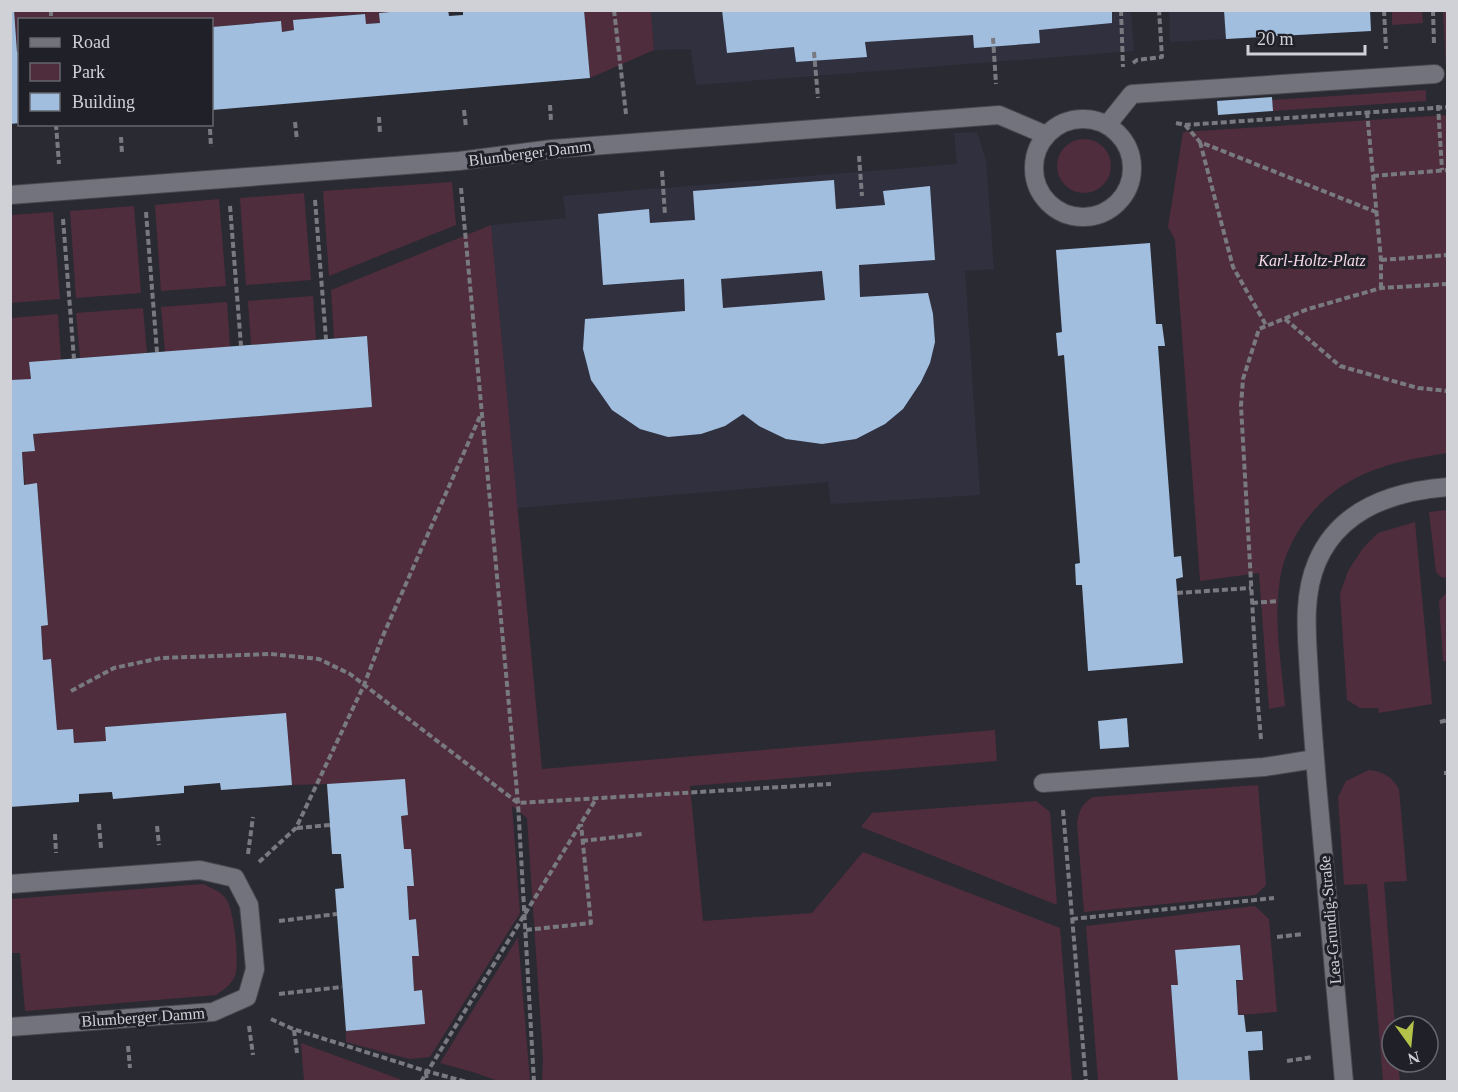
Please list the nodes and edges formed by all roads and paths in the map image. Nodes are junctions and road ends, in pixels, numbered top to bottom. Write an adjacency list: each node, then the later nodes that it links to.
1 (614, 10): 17 (path)
2 (1121, 10): 7 (path)
3 (1159, 10): 8 (path)
4 (1384, 10): 10 (path)
5 (993, 38): 11 (path)
6 (814, 52): 12 (path)
7 (1124, 52)
8 (1123, 73)
9 (1436, 74): 10 (street)
10 (1388, 77): 21 (street)
11 (996, 84)
12 (818, 98)
13 (1439, 107): 14 (path); 16 (path); 36 (path)
14 (1448, 107)
15 (464, 110): 25 (path)
16 (1367, 112): 23 (path); 38 (path)
17 (626, 115)
18 (379, 117): 27 (path)
19 (295, 122): 30 (path)
20 (1175, 123): 23 (path)
21 (1107, 124): 28 (street); 28 (street)
22 (856, 125): 28 (street, Blumberger Damm); 31 (street, Blumberger Damm); 43 (path)
23 (1185, 125): 32 (path)
24 (56, 126): 41 (path)
25 (466, 127)
26 (210, 129): 33 (path)
27 (380, 134)
28 (1046, 135)
29 (120, 137): 34 (path)
30 (297, 140)
31 (660, 140): 35 (street, Blumberger Damm); 45 (path)
32 (1200, 142): 44 (path); 51 (path)
33 (211, 147)
34 (122, 154)
35 (459, 161): 37 (street, Blumberger Damm); 57 (path)
36 (1445, 170): 38 (path)
37 (313, 172): 39 (street, Blumberger Damm); 52 (path)
38 (1373, 176): 44 (path)
39 (228, 178): 40 (street, Blumberger Damm); 53 (path)
40 (144, 184): 41 (street, Blumberger Damm); 54 (path)
41 (61, 191): 42 (street, Blumberger Damm); 55 (path)
42 (10, 195)
43 (862, 196)
44 (1376, 212): 47 (path)
45 (665, 215)
46 (1448, 255): 47 (path)
47 (1381, 260): 49 (path)
48 (1448, 284): 49 (path)
49 (1381, 288): 50 (path)
50 (1285, 319): 51 (path); 56 (path)
51 (1266, 325): 59 (path)
52 (326, 339)
53 (241, 346)
54 (157, 352)
55 (74, 359)
56 (1448, 391)
57 (481, 413): 63 (path); 72 (path)
58 (1448, 487): 67 (street, Lea-Grundig-Straße)
59 (1251, 588): 60 (path); 62 (path)
60 (1177, 594)
61 (1283, 600): 62 (path)
62 (1252, 603): 68 (path)
63 (364, 685): 64 (path); 72 (path); 76 (path)
64 (71, 691)
65 (1448, 720): 66 (path)
66 (1440, 722)
67 (1315, 759): 68 (street); 104 (street, Lea-Grundig-Straße)
68 (1264, 766): 69 (street)
69 (1052, 783): 85 (path)
70 (831, 784): 71 (path)
71 (597, 798): 72 (path); 74 (path)
72 (518, 803): 83 (path)
73 (99, 824): 79 (path)
74 (581, 824): 78 (path); 83 (path)
75 (330, 825): 76 (path)
76 (296, 828): 80 (path)
77 (642, 834): 78 (path)
78 (582, 841): 87 (path)
79 (102, 858)
80 (259, 862)
81 (10, 884): 86 (street)
82 (1274, 898): 85 (path)
83 (525, 912): 87 (path); 98 (path)
84 (337, 914): 86 (path)
85 (1072, 919): 103 (path)
86 (251, 924): 89 (street)
87 (526, 930): 102 (path)
88 (342, 987): 89 (path)
89 (248, 993): 91 (street, Blumberger Damm)
90 (271, 1019): 92 (path)
91 (10, 1027)
92 (294, 1030): 94 (path); 98 (path)
93 (252, 1048): 95 (path)
94 (297, 1053)
95 (252, 1055)
96 (130, 1062): 97 (path)
97 (130, 1068)
98 (426, 1071): 99 (path); 100 (path); 101 (path)
99 (421, 1082)
100 (427, 1082)
101 (466, 1082)
102 (534, 1082)
103 (1086, 1082)
104 (1344, 1082)

